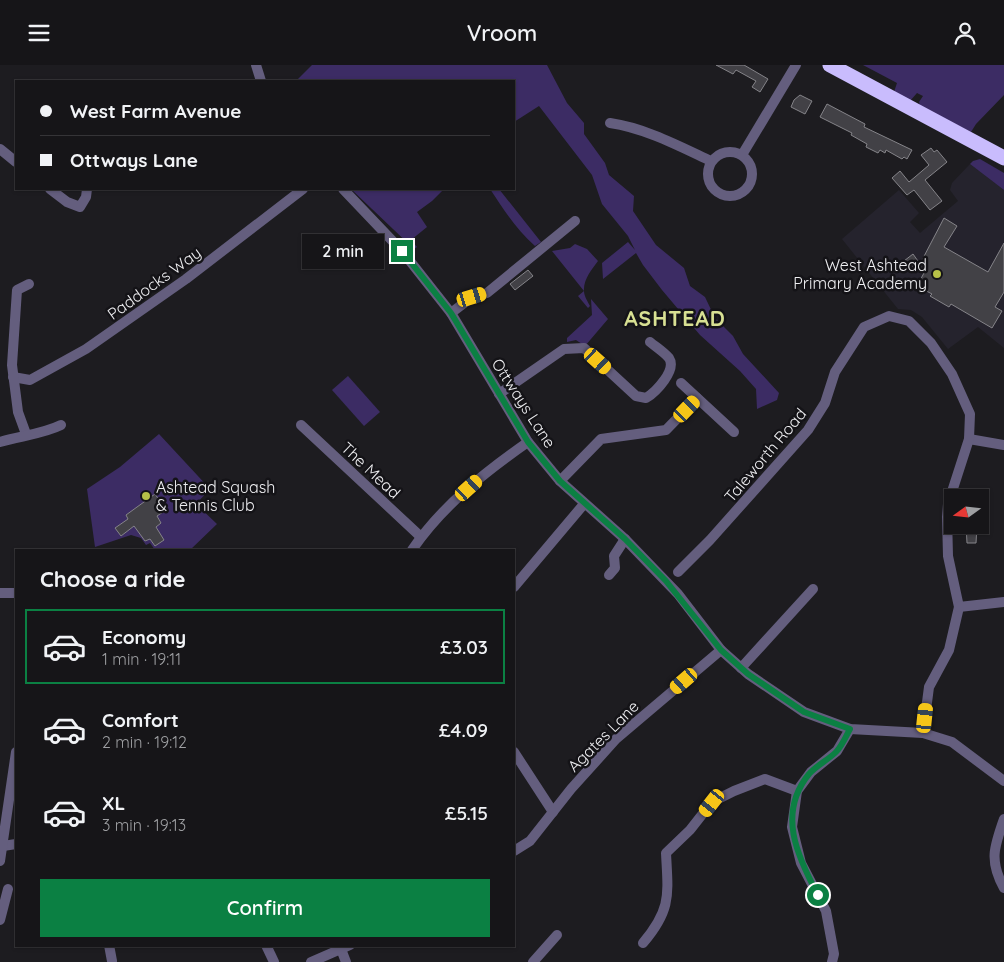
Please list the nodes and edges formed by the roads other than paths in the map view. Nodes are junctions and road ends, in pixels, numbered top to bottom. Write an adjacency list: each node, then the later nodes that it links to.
1 (256, 65): 4 (street)
2 (796, 65): 7 (street)
3 (830, 65): 8 (highway)
4 (261, 80)
5 (610, 123): 10 (street)
6 (0, 149): 9 (street)
7 (742, 155): 10 (street); 10 (street)
8 (1004, 158)
9 (15, 161)
10 (711, 161)
11 (51, 190): 12 (street)
12 (87, 190)
13 (302, 190): 19 (street, Paddocks Way)
14 (344, 190): 17 (street, Ottways Lane)
15 (575, 221): 17 (street)
16 (29, 284): 19 (street)
17 (451, 313): 21 (street, Ottways Lane)
18 (650, 342): 21 (street)
19 (13, 377): 26 (street)
20 (681, 383): 22 (street)
21 (499, 394): 29 (street, Ottways Lane)
22 (697, 398): 25 (street); 31 (street)
23 (61, 425): 26 (street)
24 (301, 425): 33 (street, The Mead)
25 (734, 432)
26 (26, 434): 28 (street)
27 (969, 439): 30 (street); 36 (street, Taleworth Road); 43 (street, Taleworth Road)
28 (0, 442)
29 (528, 442): 31 (street, Ottways Lane); 33 (street)
30 (1004, 445)
31 (560, 481): 32 (street, Ottways Lane)
32 (584, 504): 34 (street, Ottways Lane); 38 (street)
33 (421, 537): 35 (street)
34 (625, 539): 37 (street); 44 (street, Ottways Lane)
35 (413, 549)
36 (678, 572)
37 (609, 575)
38 (515, 586)
39 (813, 589): 45 (street)
40 (0, 593): 41 (street)
41 (15, 593)
42 (1004, 602): 43 (street)
43 (959, 607): 47 (street, Taleworth Road)
44 (721, 650): 45 (street, Ottways Lane); 52 (street, Agates Lane)
45 (741, 668): 46 (street, Ottways Lane)
46 (850, 729): 47 (street, Ottways Lane); 51 (street)
47 (923, 733): 50 (street, Ottways Lane)
48 (515, 754): 52 (street)
49 (15, 760): 55 (street)
50 (1004, 781)
51 (796, 791): 62 (street); 71 (street)
52 (553, 812): 56 (street, Agates Lane)
53 (1003, 823): 58 (street)
54 (15, 843): 55 (street)
55 (4, 846): 57 (street)
56 (515, 850)
57 (0, 861)
58 (1004, 888)
59 (8, 889): 60 (street)
60 (0, 920)
61 (557, 935): 70 (street)
62 (643, 943)
63 (109, 947): 66 (street)
64 (267, 947): 67 (street)
65 (345, 947): 68 (street); 69 (street)
66 (112, 961)
67 (274, 962)
68 (310, 962)
69 (346, 962)
70 (534, 962)
71 (832, 962)

